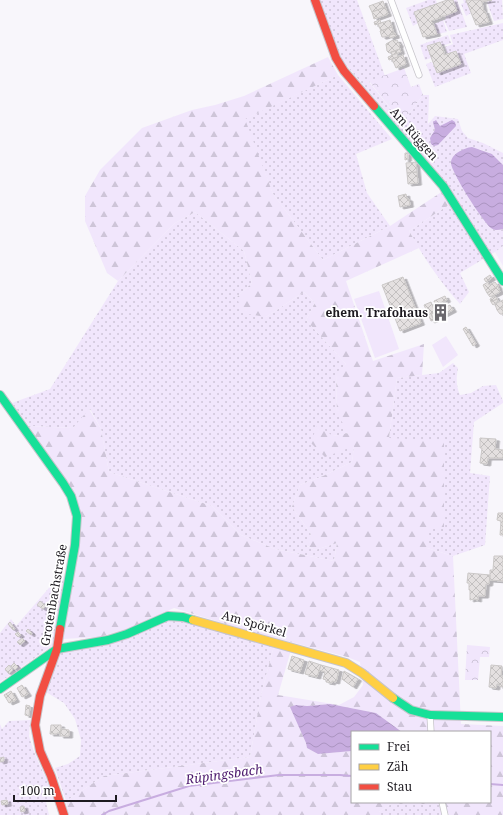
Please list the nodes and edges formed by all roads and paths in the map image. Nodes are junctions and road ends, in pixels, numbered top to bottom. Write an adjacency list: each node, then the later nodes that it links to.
1 (315, 0): 4 (street, Am Rüggen)
2 (392, 0): 3 (street)
3 (419, 75)
4 (503, 281)
5 (0, 395): 6 (street, Grotenbachstraße)
6 (58, 649): 7 (street, Am Spörkel); 8 (street, Am Spörkel); 12 (street, Grotenbachstraße)
7 (0, 689)
8 (430, 715): 9 (street, Am Spörkel); 10 (street)
9 (503, 717)
10 (431, 731)
11 (442, 803): 13 (street)
12 (64, 815)
13 (445, 815)

